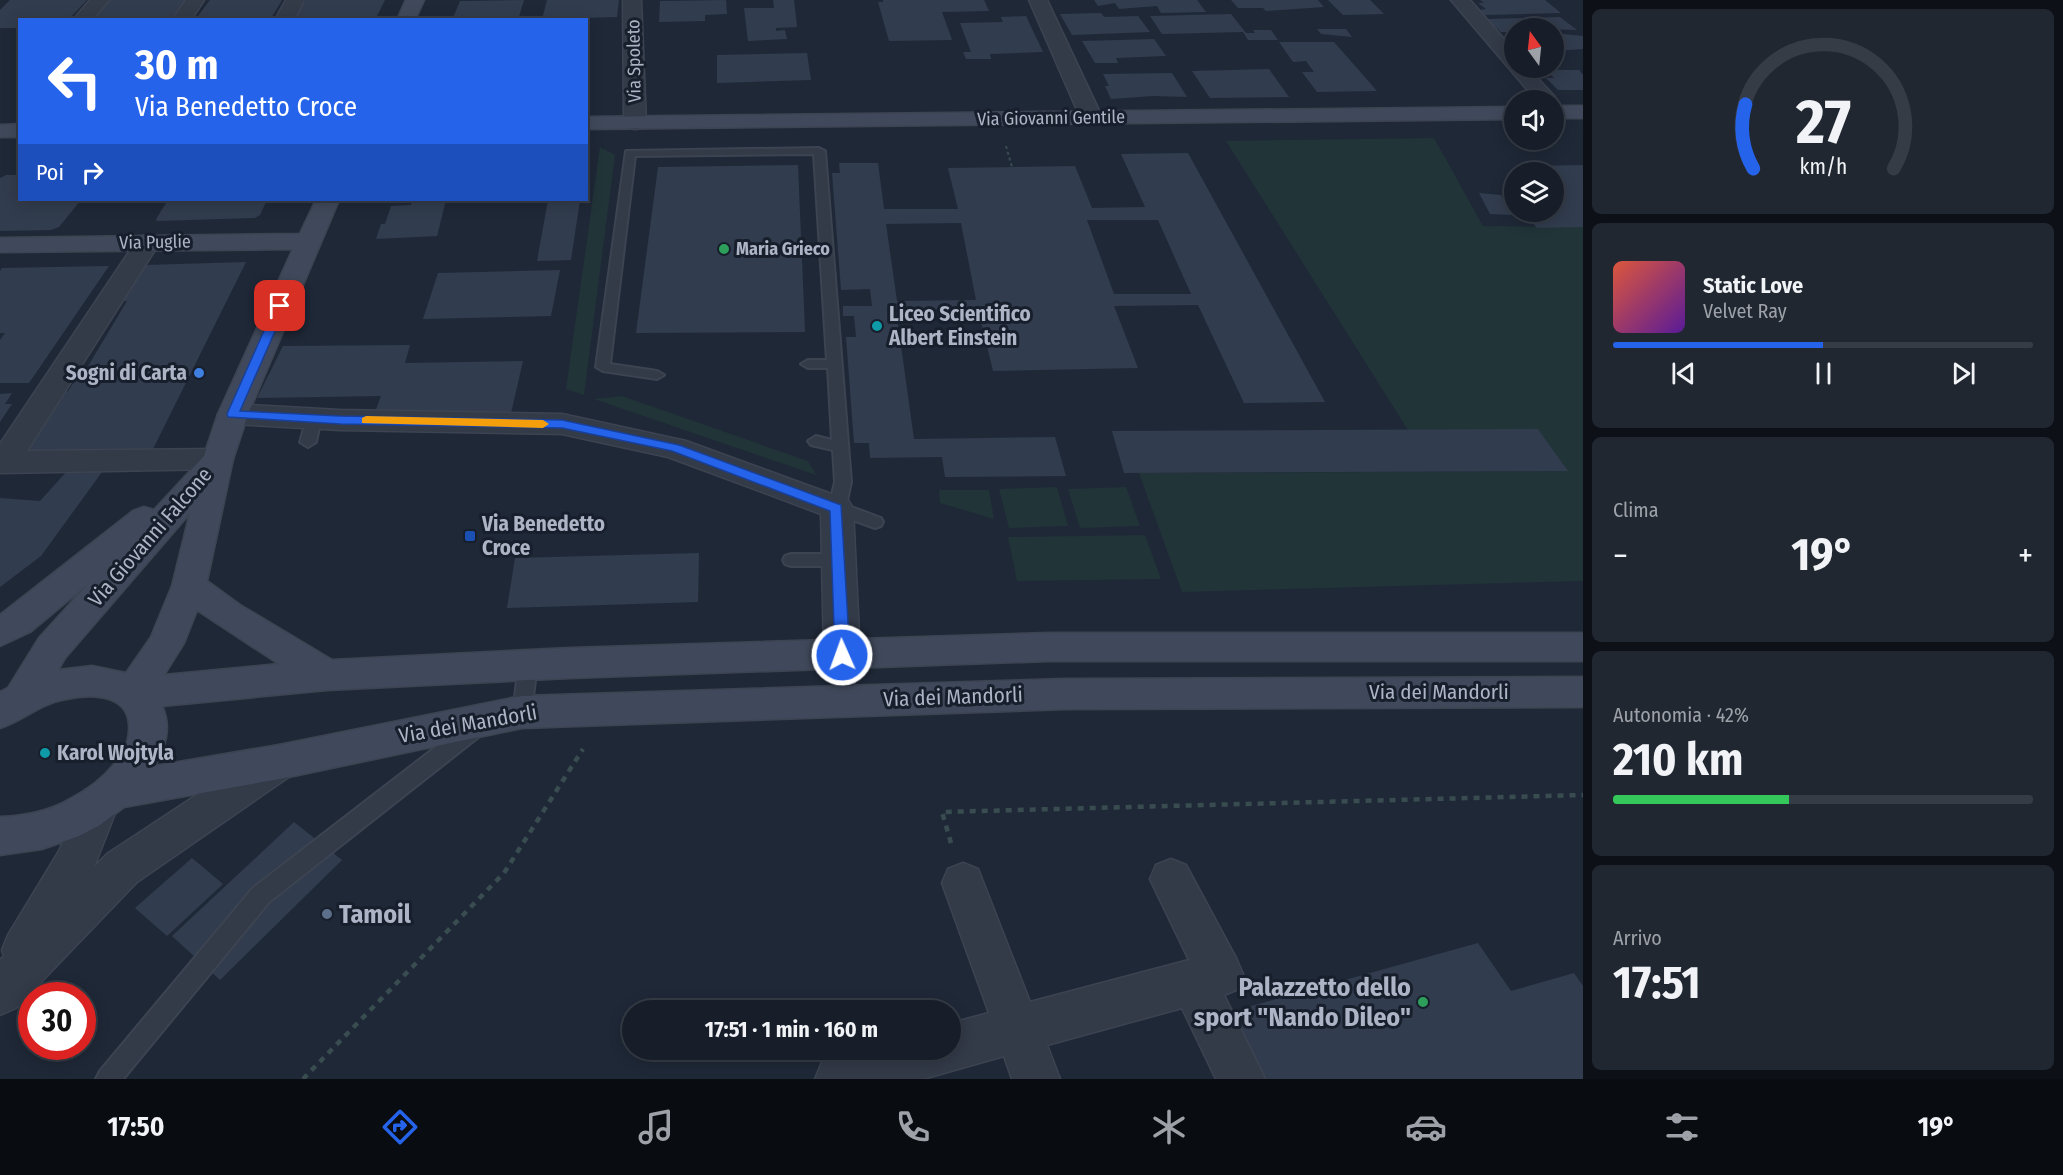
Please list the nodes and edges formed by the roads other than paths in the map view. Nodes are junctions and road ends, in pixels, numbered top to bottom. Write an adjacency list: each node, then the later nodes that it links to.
1 (99, 0): 8 (street)
2 (195, 0): 9 (street)
3 (295, 0): 10 (street)
4 (415, 0): 11 (street)
5 (632, 0): 20 (street, Via Spoleto)
6 (1038, 0): 18 (street)
7 (1460, 0): 12 (street)
8 (84, 18)
9 (182, 18)
10 (285, 18)
11 (407, 18)
12 (1504, 51)
13 (1527, 78): 14 (street)
14 (1537, 90)
15 (1564, 109): 16 (street)
16 (1583, 112)
17 (1504, 113): 18 (street, Via Giovanni Gentile)
18 (1091, 117): 20 (street, Via Giovanni Gentile)
19 (588, 123): 20 (street, Via Giovanni Gentile)
20 (635, 123)
21 (18, 130): 22 (street)
22 (0, 131)
23 (327, 201): 24 (street)
24 (309, 241): 25 (street, Via Puglie); 30 (street)
25 (148, 242): 26 (street, Via Puglie); 34 (street)
26 (2, 248)
27 (808, 364): 28 (lane)
28 (833, 364): 29 (lane); 32 (lane)
29 (657, 375)
30 (233, 414): 33 (street); 35 (street)
31 (816, 441): 32 (lane)
32 (840, 447): 35 (lane)
33 (218, 459): 34 (street); 39 (street, Via Giovanni Falcone); 40 (street); 48 (street, Via Giovanni Falcone)
34 (2, 462)
35 (837, 508): 36 (lane); 38 (street)
36 (875, 522)
37 (791, 560): 38 (lane)
38 (838, 560): 42 (street)
39 (189, 586): 44 (street); 46 (street, Via Giovanni Falcone)
40 (0, 632)
41 (1583, 647): 42 (street)
42 (842, 655): 43 (street); 47 (lane)
43 (528, 665): 44 (street); 49 (lane)
44 (327, 675): 46 (street)
45 (1583, 692): 47 (street, Via dei Mandorli)
46 (134, 693): 48 (street); 51 (street)
47 (846, 701): 49 (street, Via dei Mandorli)
48 (6, 708)
49 (505, 714): 50 (street, Via dei Mandorli); 60 (lane)
50 (279, 762): 51 (street, Via dei Mandorli); 56 (street)
51 (107, 797): 52 (street); 56 (street)
52 (0, 836)
53 (1171, 879): 55 (street)
54 (963, 883): 57 (street)
55 (1193, 982): 57 (street); 63 (street)
56 (0, 992)
57 (1017, 1029): 58 (street); 62 (street)
58 (961, 1044)
59 (906, 1060): 61 (street)
60 (108, 1079)
61 (839, 1079)
62 (1036, 1079)
63 (1241, 1079)

